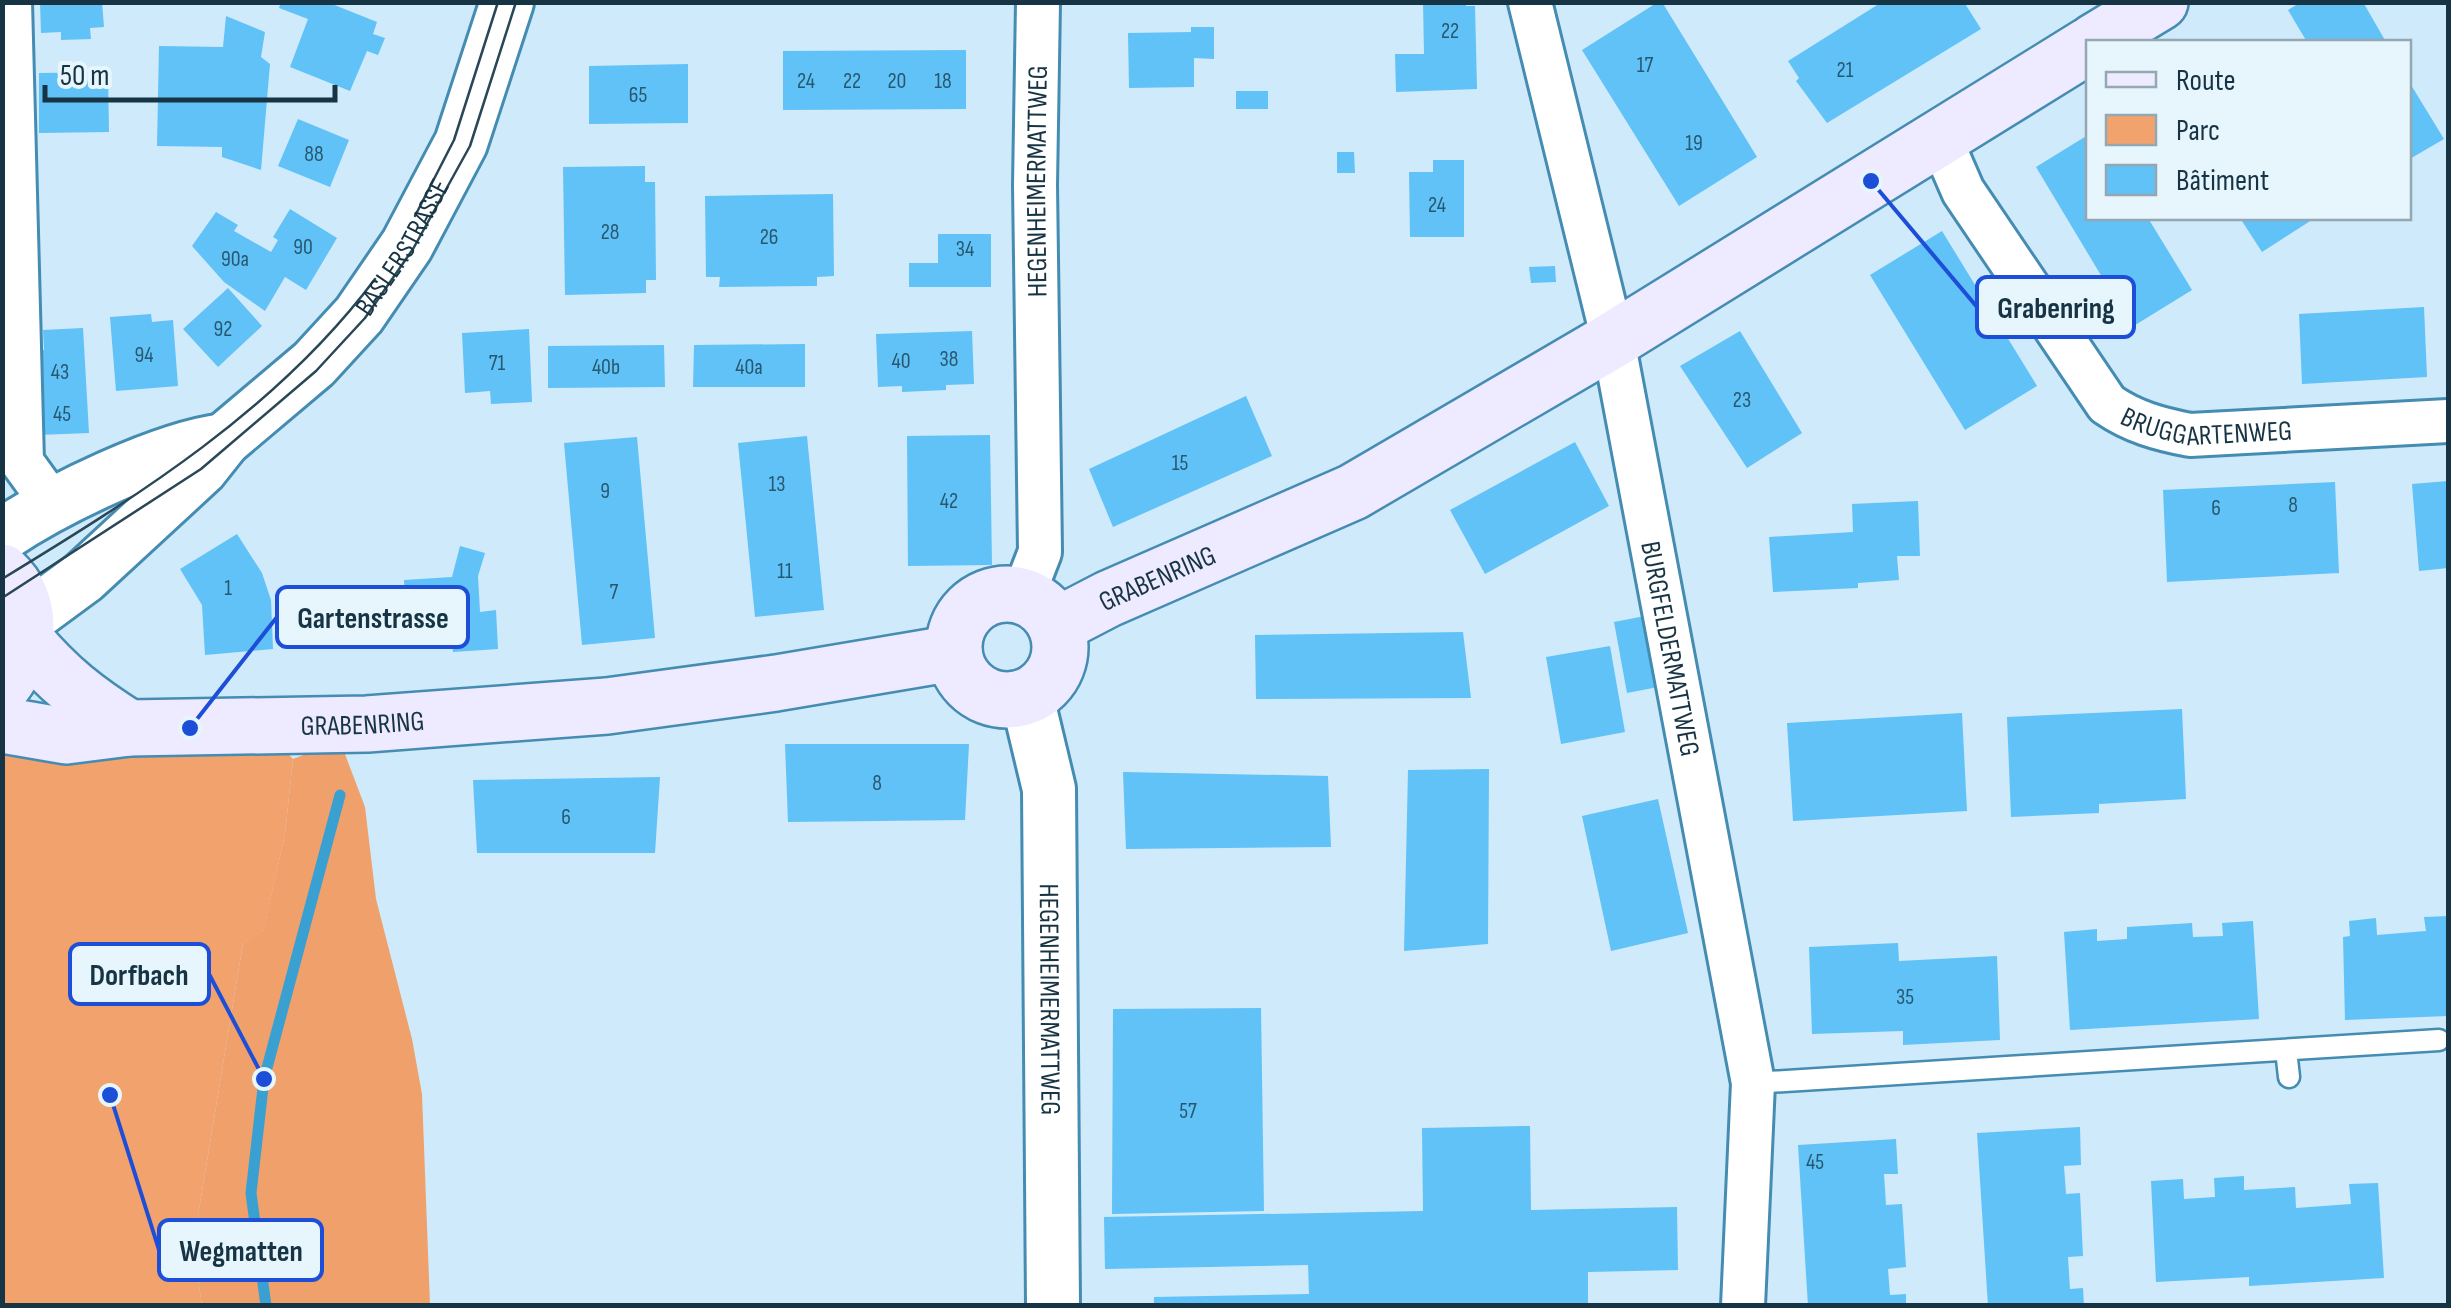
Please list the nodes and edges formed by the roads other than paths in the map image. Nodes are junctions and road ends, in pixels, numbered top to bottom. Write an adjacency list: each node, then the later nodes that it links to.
1 (10, 2): 12 (street)
2 (507, 2): 11 (street, BASLERSTRASSE)
3 (1038, 2): 14 (street, HEGENHEIMERMATTWEG)
4 (1530, 2): 9 (street, BURGFELDERMATTWEG)
5 (2160, 2): 6 (main road, GRABENRING)
6 (2098, 40)
7 (2086, 47): 8 (main road, GRABENRING)
8 (1940, 138): 9 (main road, GRABENRING); 10 (street, BRUGGARTENWEG)
9 (1613, 340): 14 (main road, GRABENRING); 23 (street, BURGFELDERMATTWEG)
10 (2448, 421)
11 (224, 440): 12 (street, BASLERSTRASSE); 15 (street, BASLERSTRASSE)
12 (59, 504): 13 (street, BASLERSTRASSE)
13 (2, 534)
14 (1040, 611): 16 (main road); 17 (main road)
15 (14, 630): 19 (main road)
16 (954, 653): 17 (main road); 19 (main road, GRABENRING)
17 (1027, 697): 24 (street, HEGENHEIMERMATTWEG)
18 (2, 725): 19 (main road, GRABENRING)
19 (129, 728)
20 (2439, 1040): 21 (lane)
21 (2286, 1050): 22 (lane); 23 (lane)
22 (2289, 1077)
23 (1753, 1083): 25 (street, BURGFELDERMATTWEG)
24 (1053, 1306)
25 (1742, 1306)

